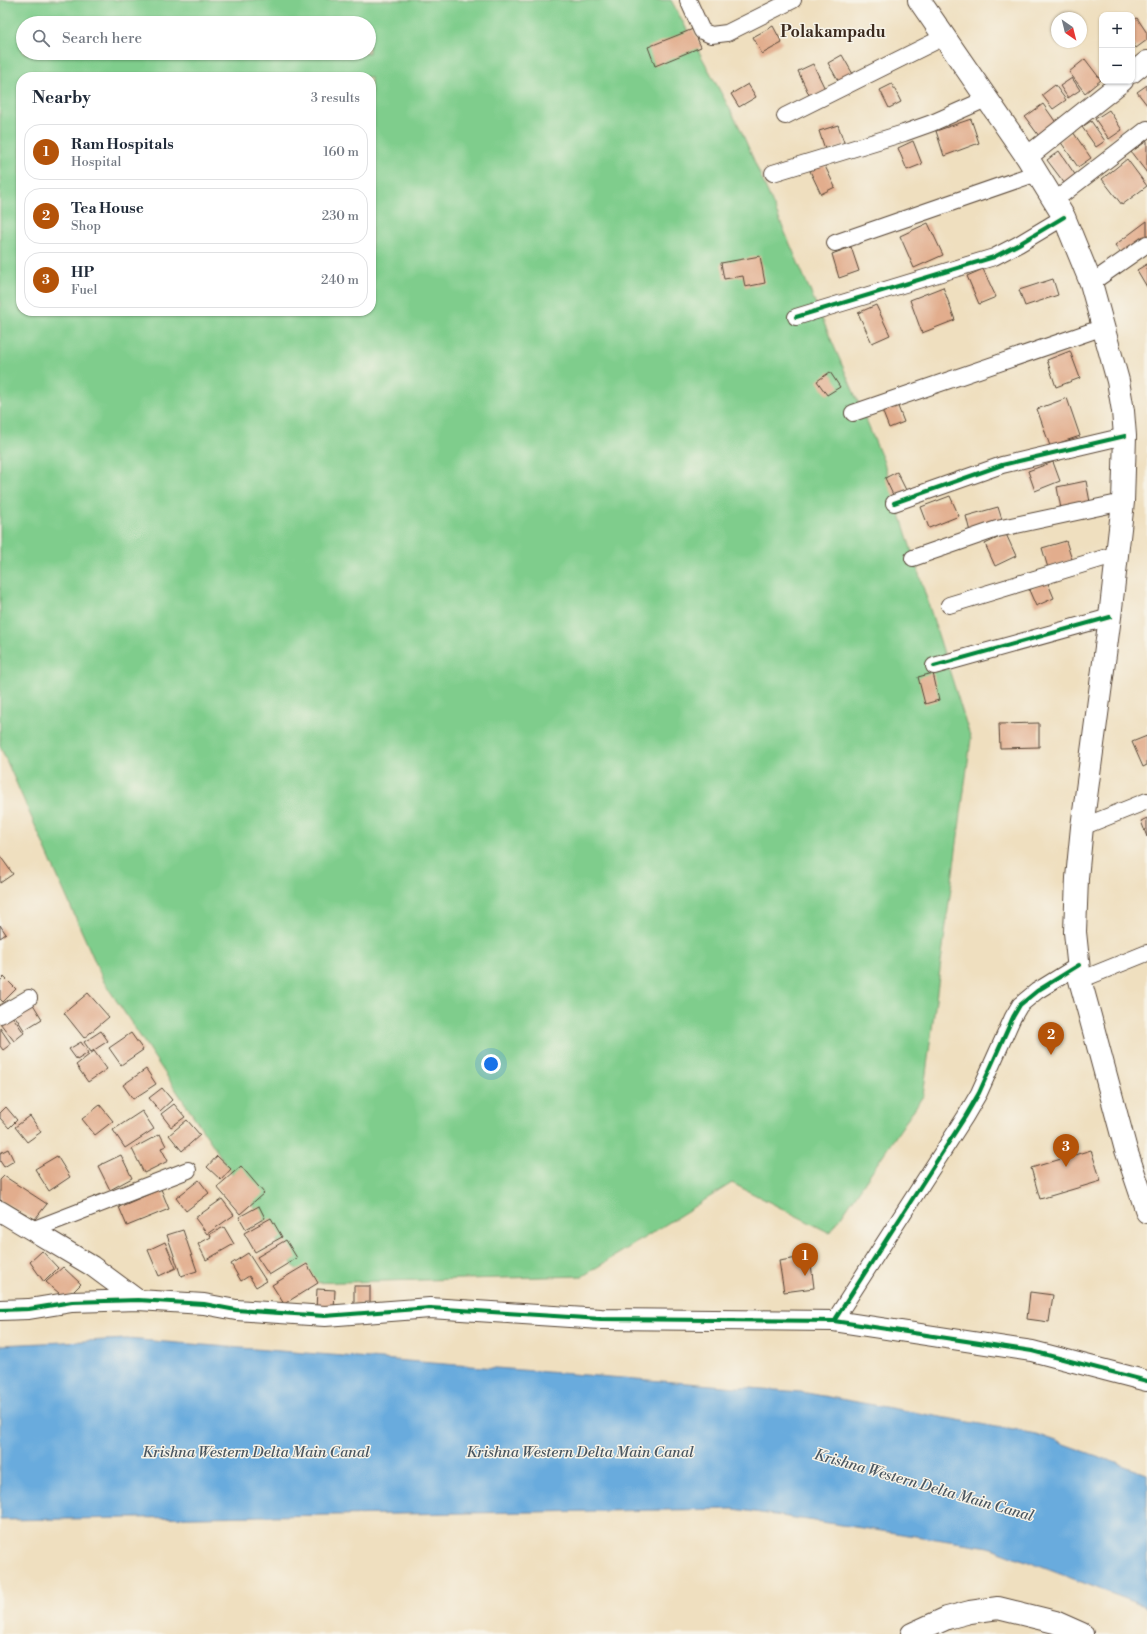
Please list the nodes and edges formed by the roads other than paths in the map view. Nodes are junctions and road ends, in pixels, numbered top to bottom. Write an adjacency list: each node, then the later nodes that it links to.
1 (688, 0): 2 (street)
2 (793, 0)
3 (919, 0): 4 (main road)
4 (944, 37): 8 (main road); 9 (street)
5 (1147, 61): 6 (street)
6 (1135, 71)
7 (1120, 84): 11 (street)
8 (986, 99): 11 (main road); 12 (street)
9 (785, 116)
10 (1147, 129): 13 (street)
11 (1032, 165): 13 (main road); 14 (street)
12 (773, 173)
13 (1059, 209): 16 (main road); 17 (street)
14 (835, 243)
15 (1147, 244): 16 (street)
16 (1090, 283): 18 (main road)
17 (796, 317)
18 (1104, 327): 19 (street); 20 (main road)
19 (853, 413)
20 (1125, 436): 21 (main road); 22 (street)
21 (1123, 502): 23 (main road); 24 (street)
22 (894, 503)
23 (1117, 554): 25 (street); 26 (main road)
24 (913, 558)
25 (949, 605)
26 (1110, 617): 27 (street); 29 (main road)
27 (934, 666)
28 (1147, 800): 29 (street)
29 (1082, 827): 31 (main road)
30 (1147, 953): 31 (street)
31 (1079, 973): 36 (main road); 40 (street)
32 (29, 998): 33 (street)
33 (0, 1016)
34 (188, 1170): 37 (street)
35 (0, 1211): 37 (street)
36 (1147, 1212)
37 (32, 1230): 38 (street)
38 (138, 1300): 39 (street); 40 (street)
39 (0, 1310)
40 (834, 1321): 41 (street)
41 (1147, 1381)
42 (912, 1634): 43 (main road)
43 (1082, 1634)

